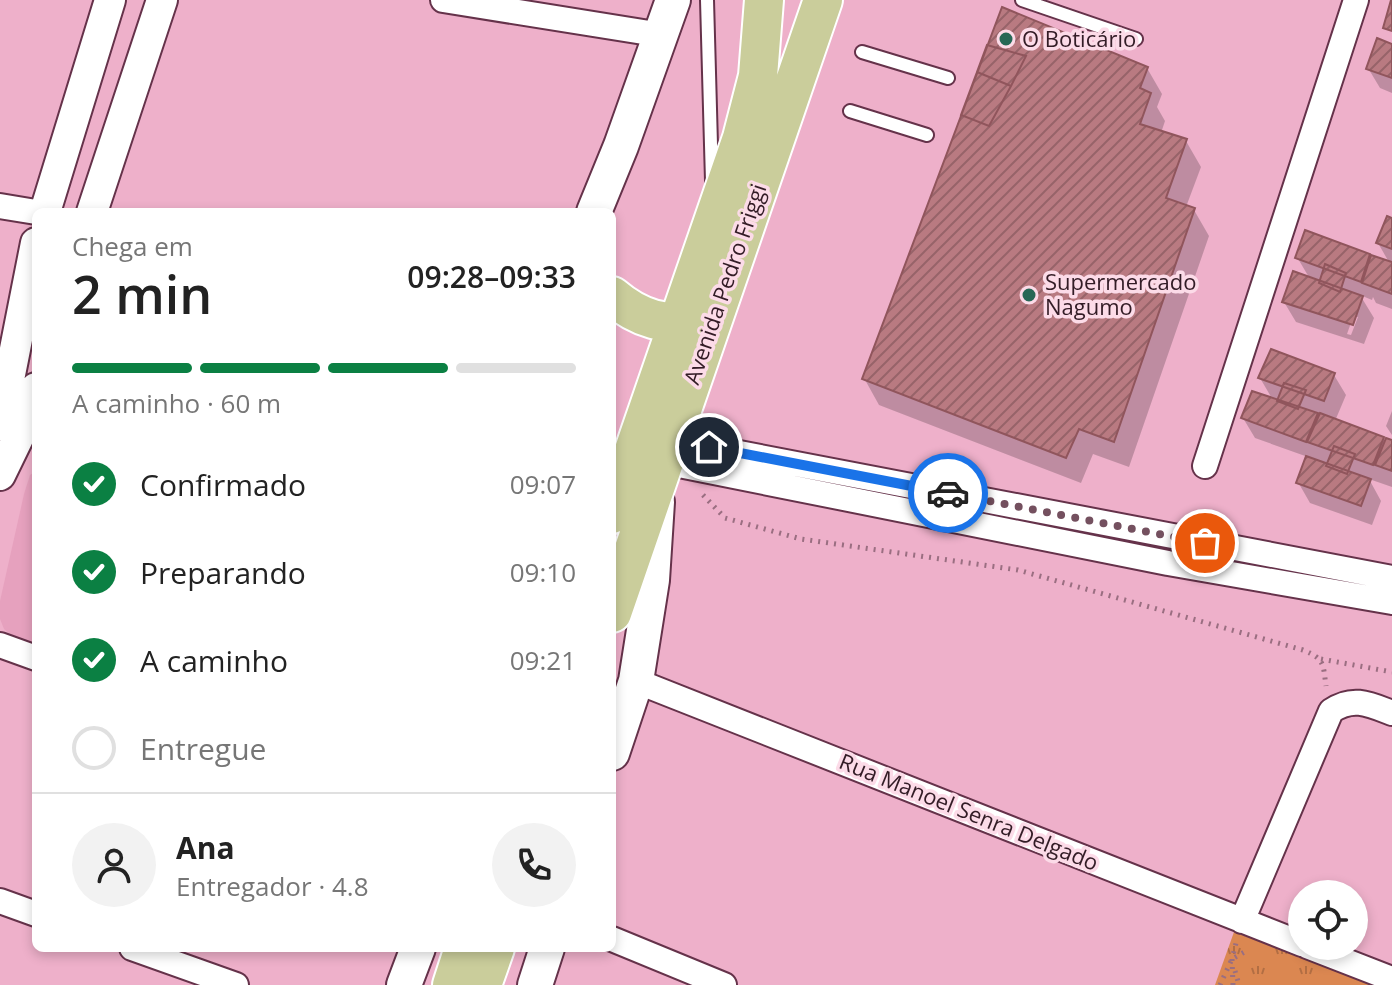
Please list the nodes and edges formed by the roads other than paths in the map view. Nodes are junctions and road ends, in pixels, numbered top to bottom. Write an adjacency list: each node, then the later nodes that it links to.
1 (110, 0): 17 (street)
2 (162, 0): 18 (street)
3 (443, 0): 10 (street)
4 (673, 0): 10 (main road)
5 (707, 0): 21 (lane)
6 (764, 0): 21 (main road, Avenida Pedro Friggi)
7 (823, 0): 24 (main road, Avenida Pedro Friggi)
8 (1022, 0): 11 (lane)
9 (1356, 0): 29 (street)
10 (662, 35): 19 (main road)
11 (1136, 39)
12 (862, 52): 13 (lane)
13 (948, 78)
14 (850, 111): 15 (lane)
15 (927, 135)
16 (0, 206): 20 (street)
17 (46, 208)
18 (100, 208)
19 (596, 208)
20 (32, 211)
21 (712, 226): 25 (main road, Avenida Pedro Friggi)
22 (32, 281): 27 (street)
23 (616, 299): 25 (main road)
24 (715, 315): 25 (main road); 28 (main road, Avenida Pedro Friggi)
25 (676, 324): 31 (main road, Avenida Pedro Friggi)
26 (32, 396): 27 (street)
27 (14, 432): 30 (street)
28 (665, 460): 32 (street); 33 (main road, Avenida Pedro Friggi); 34 (street); 37 (main road)
29 (1205, 466)
30 (0, 475)
31 (616, 502)
32 (1392, 578)
33 (616, 601)
34 (1392, 602)
35 (0, 645): 36 (street)
36 (32, 657)
37 (636, 681): 39 (main road); 42 (street, Rua Manoel Senra Delgado)
38 (1392, 713): 42 (street)
39 (616, 741)
40 (0, 901): 41 (street)
41 (32, 913)
42 (1242, 921): 43 (street, Rua Manoel Senra Delgado)
43 (1288, 939)
44 (616, 941): 57 (street)
45 (143, 952): 52 (street)
46 (416, 952): 53 (main road)
47 (463, 952): 54 (main road)
48 (494, 952): 55 (main road)
49 (546, 952): 56 (main road)
50 (1343, 960): 51 (street, Rua Manoel Senra Delgado)
51 (1392, 979)
52 (236, 985)
53 (404, 985)
54 (452, 985)
55 (482, 985)
56 (535, 985)
57 (724, 985)

